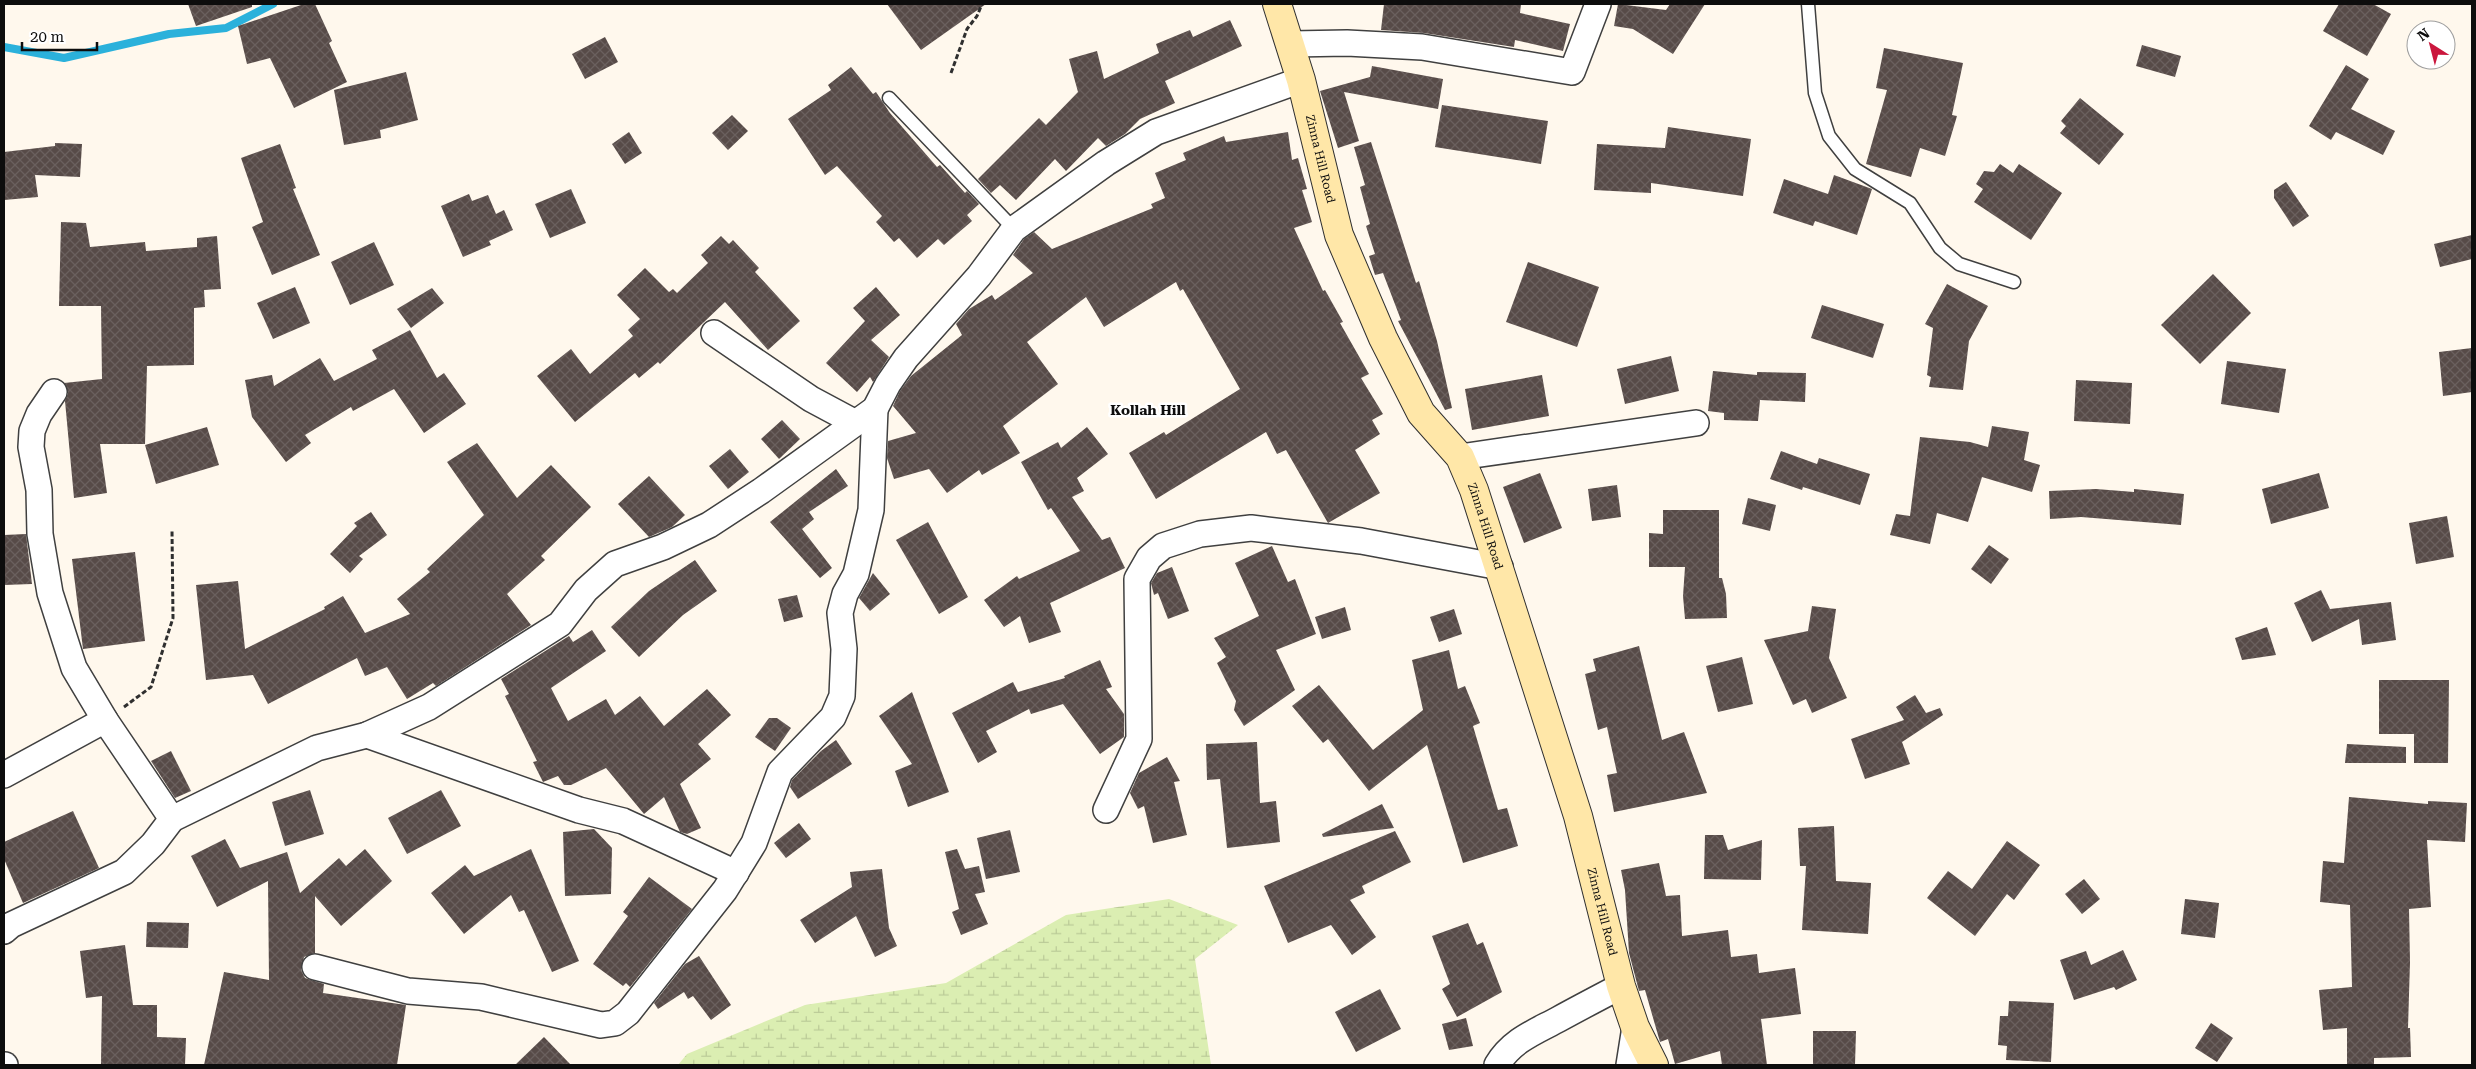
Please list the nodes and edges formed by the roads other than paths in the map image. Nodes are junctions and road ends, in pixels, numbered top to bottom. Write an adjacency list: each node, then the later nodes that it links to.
1 (1277, 4): 4 (street, Zinna Hill Road)
2 (1598, 4): 4 (street)
3 (1808, 4): 8 (lane)
4 (1291, 44): 5 (street, Zinna Hill Road)
5 (1301, 80): 7 (street); 13 (street, Zinna Hill Road)
6 (889, 98): 7 (lane)
7 (1014, 229): 11 (street)
8 (2014, 282)
9 (714, 333): 11 (street)
10 (54, 392): 15 (street)
11 (865, 415): 16 (street); 20 (street)
12 (1696, 423): 13 (street)
13 (1460, 457): 14 (street, Zinna Hill Road)
14 (1500, 566): 18 (street); 23 (street, Zinna Hill Road)
15 (105, 720): 17 (street); 19 (street)
16 (367, 735): 19 (street); 20 (street)
17 (4, 775)
18 (1106, 810)
19 (172, 820): 21 (street)
20 (736, 874): 22 (street)
21 (4, 931)
22 (315, 967)
23 (1621, 986): 24 (street, Zinna Hill Road); 25 (street)
24 (1635, 1027): 26 (street); 27 (street, Zinna Hill Road)
25 (1497, 1065)
26 (1629, 1065)
27 (1654, 1065)

